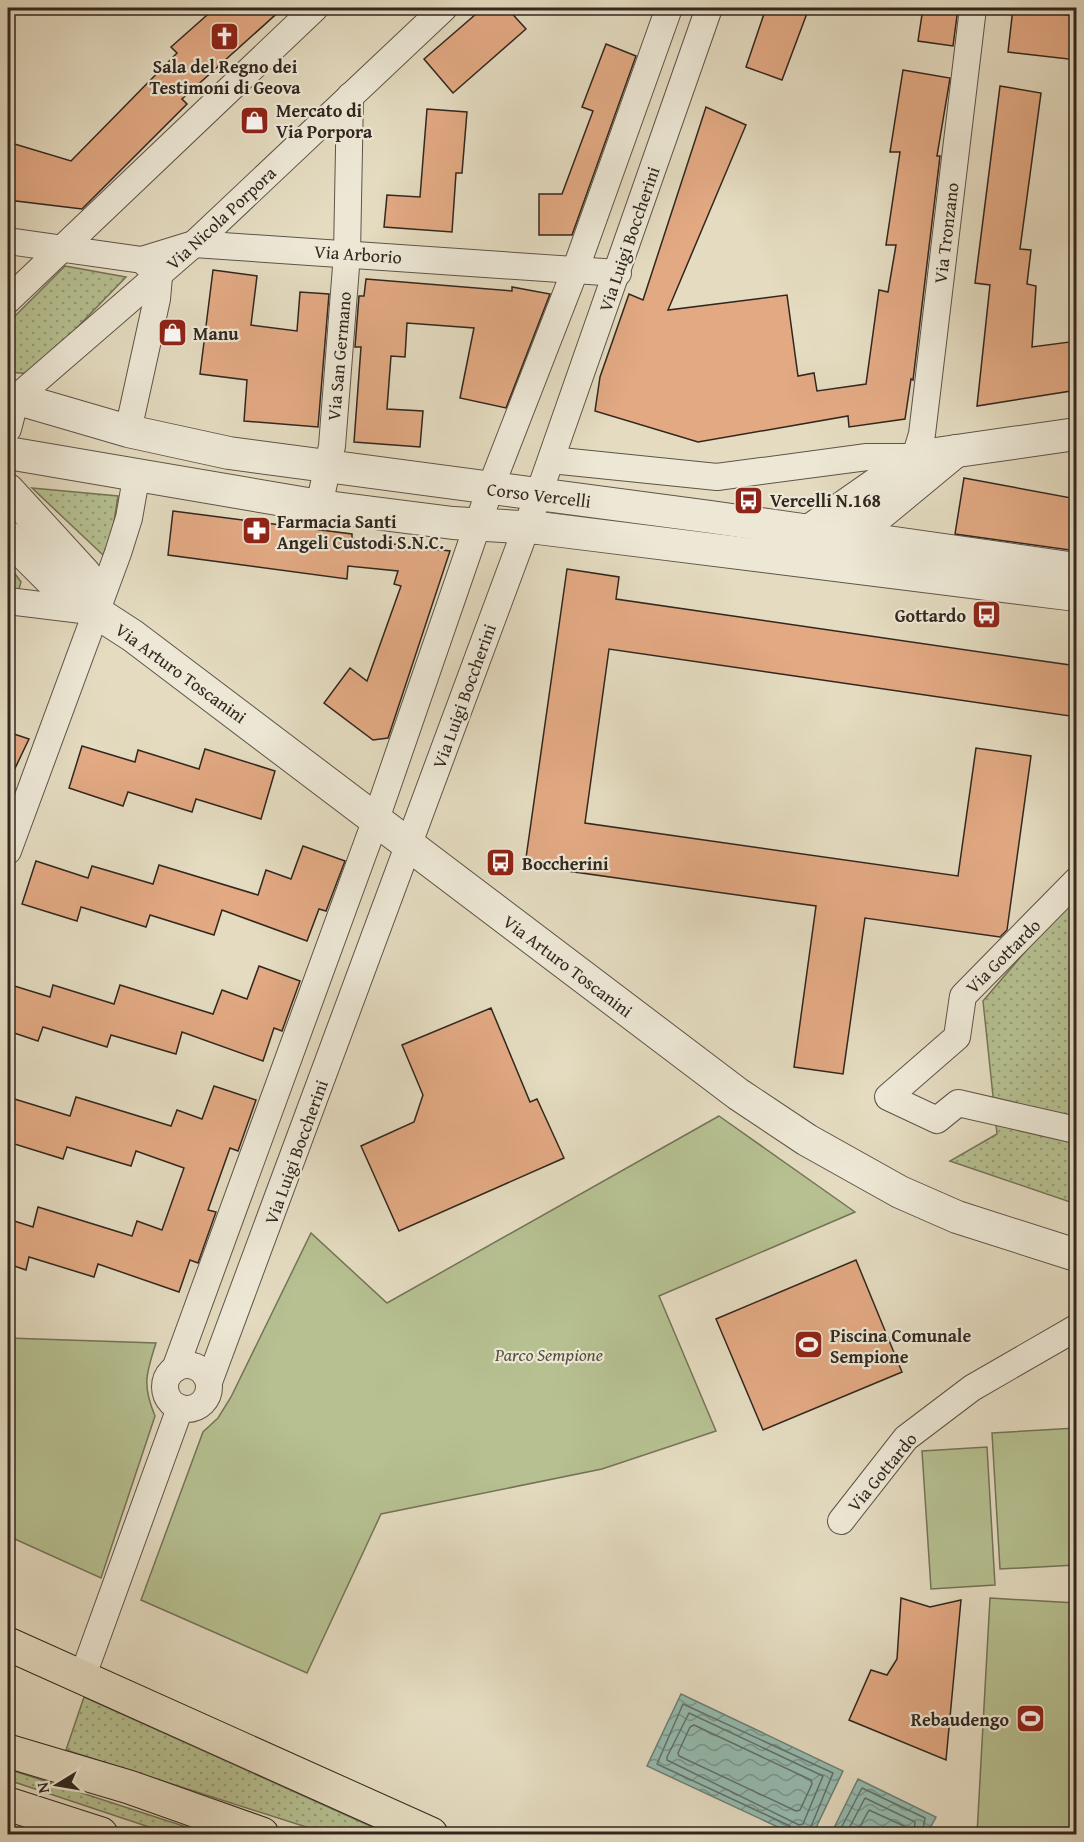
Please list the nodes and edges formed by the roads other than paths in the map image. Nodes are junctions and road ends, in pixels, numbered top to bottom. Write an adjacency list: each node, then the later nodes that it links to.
1 (315, 8): 9 (street)
2 (444, 8): 6 (street, Via Nicola Porpora)
3 (669, 8): 12 (street)
4 (709, 8): 13 (street, Via Luigi Boccherini)
5 (973, 8): 21 (street, Via Tronzano)
6 (350, 96): 8 (street, Via Nicola Porpora); 10 (street, Via San Germano)
7 (8, 241): 9 (street)
8 (194, 244): 10 (street, Via Arborio); 11 (street, Via Nicola Porpora)
9 (61, 249): 11 (street); 14 (street)
10 (348, 254): 12 (street, Via Arborio); 23 (street, Via San Germano)
11 (150, 268): 15 (street, Via Nicola Porpora); 17 (street)
12 (576, 268): 13 (street, Via Arborio); 25 (street)
13 (618, 273): 22 (street, Via Luigi Boccherini)
14 (8, 300)
15 (12, 397): 16 (street); 17 (street, Corso Vercelli)
16 (8, 429)
17 (128, 431): 23 (street, Corso Vercelli)
18 (1077, 434): 19 (street)
19 (956, 451): 21 (street); 33 (street)
20 (8, 453): 24 (street, Corso Vercelli)
21 (915, 457): 22 (street, Corso Vercelli); 31 (street)
22 (551, 460): 27 (street, Via Luigi Boccherini)
23 (326, 467): 25 (street, Corso Vercelli); 28 (street, Via San Germano)
24 (136, 473): 28 (street, Corso Vercelli); 38 (street)
25 (490, 489): 27 (street, Corso Vercelli); 29 (street)
26 (8, 490): 38 (street, Via Arturo Toscanini)
27 (538, 496): 30 (street, Via Luigi Boccherini); 31 (street, Corso Vercelli)
28 (319, 506): 29 (street, Corso Vercelli)
29 (477, 525): 30 (street, Corso Vercelli); 39 (street)
30 (526, 527): 34 (street, Corso Vercelli); 40 (street, Via Luigi Boccherini)
31 (809, 531): 33 (street, Corso Vercelli)
32 (8, 537): 38 (street, Via Arturo Toscanini)
33 (852, 537): 34 (street); 35 (street, Corso Vercelli)
34 (834, 565): 36 (street, Corso Vercelli)
35 (1077, 569)
36 (1077, 595)
37 (8, 601): 38 (street)
38 (96, 612): 39 (street, Via Arturo Toscanini); 41 (street)
39 (376, 819): 40 (street, Via Arturo Toscanini); 46 (street)
40 (410, 845): 44 (street, Via Arturo Toscanini); 47 (street, Via Luigi Boccherini)
41 (8, 851)
42 (1077, 881): 43 (street, Via Gottardo)
43 (1077, 1130)
44 (1077, 1255)
45 (1077, 1328): 49 (street, Via Gottardo)
46 (175, 1369): 47 (street); 48 (street)
47 (209, 1382): 48 (street)
48 (180, 1408): 51 (street)
49 (841, 1521)
50 (8, 1644): 51 (main road)
51 (82, 1678): 56 (main road)
52 (8, 1751): 55 (main road)
53 (8, 1804): 54 (main road)
54 (101, 1834)
55 (262, 1834)
56 (431, 1834)

